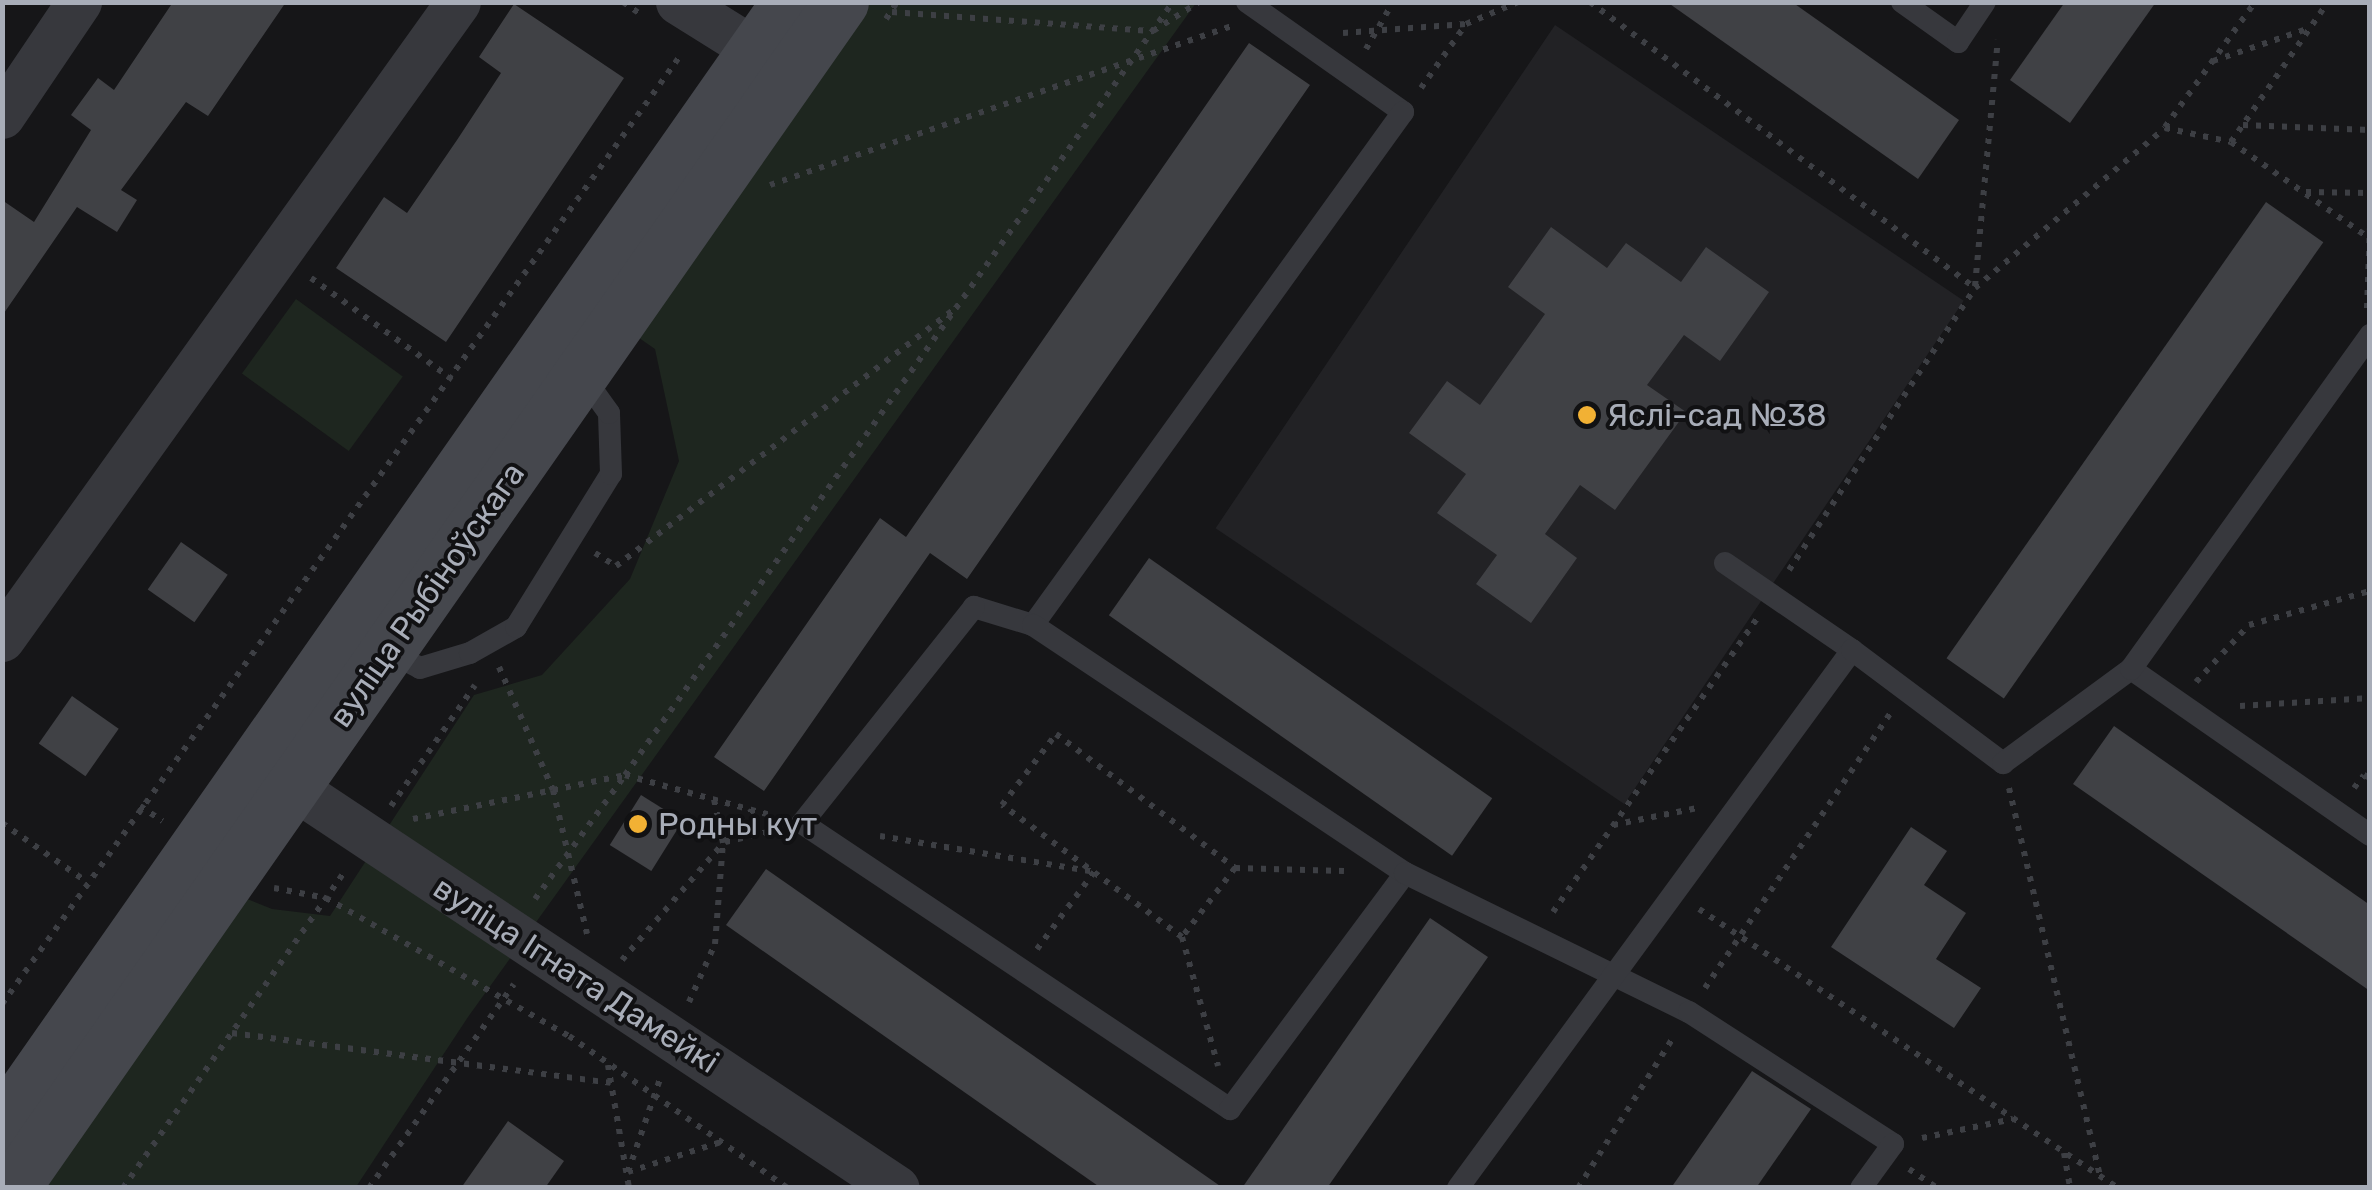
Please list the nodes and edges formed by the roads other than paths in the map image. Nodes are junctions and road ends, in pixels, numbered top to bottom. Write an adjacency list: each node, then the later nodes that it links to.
1 (80, 2): 10 (street)
2 (458, 2): 15 (street)
3 (789, 2): 9 (main road, вуліца Рыбіноўскага)
4 (1902, 2): 7 (lane)
5 (866, 7): 12 (main road, вуліца Рыбіноўскага)
6 (1256, 9): 14 (lane)
7 (1979, 11)
8 (670, 22): 9 (street)
9 (755, 50): 16 (main road, вуліца Рыбіноўскага)
10 (2, 116)
11 (2368, 334): 18 (lane)
12 (582, 374): 16 (main road, вуліца Рыбіноўскага); 16 (lane)
13 (1725, 563): 17 (lane)
14 (1033, 624): 22 (lane); 22 (lane)
15 (2, 638)
16 (368, 641): 19 (main road, вуліца Рыбіноўскага)
17 (1852, 650): 18 (lane); 23 (lane)
18 (2131, 669): 20 (lane)
19 (274, 774): 21 (main road, вуліца Рыбіноўскага); 26 (street, вуліца Ігната Дамейкі)
20 (2370, 835)
21 (216, 858): 24 (main road, вуліца Рыбіноўскага); 25 (main road, вуліца Рыбіноўскага)
22 (1405, 872): 23 (lane)
23 (1616, 972): 27 (lane); 28 (lane)
24 (2, 1125)
25 (12, 1188)
26 (897, 1188)
27 (1458, 1188)
28 (1861, 1188)

